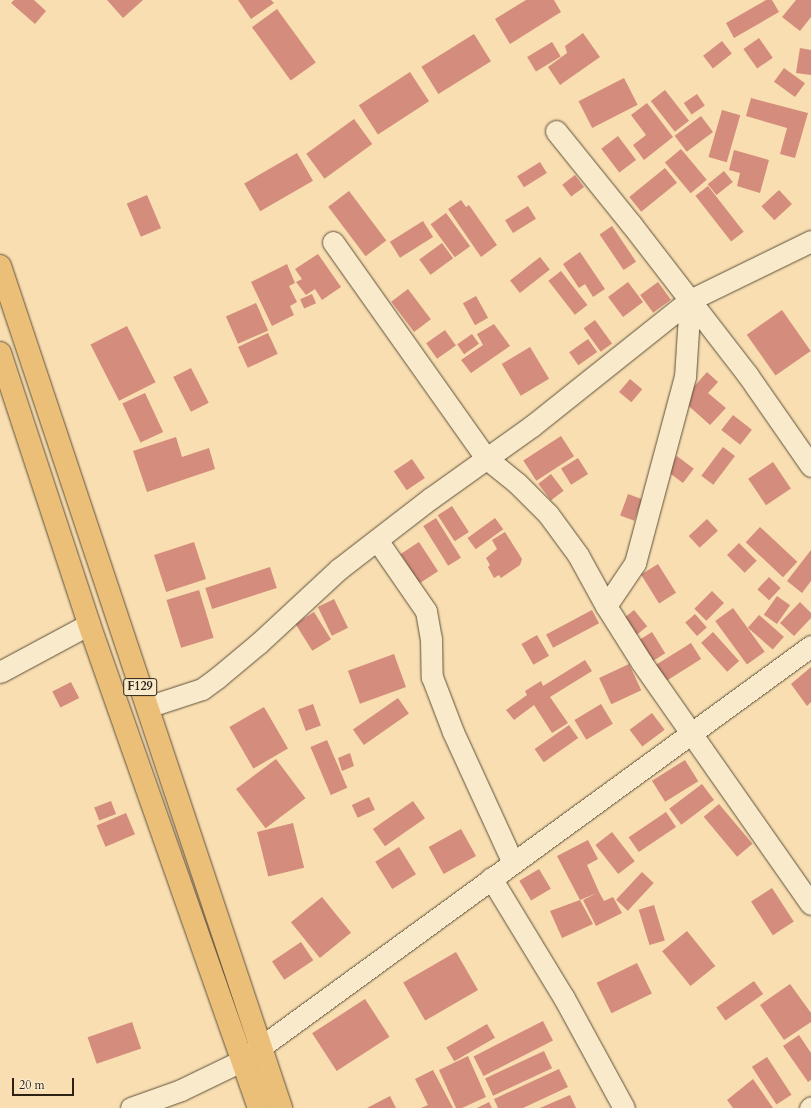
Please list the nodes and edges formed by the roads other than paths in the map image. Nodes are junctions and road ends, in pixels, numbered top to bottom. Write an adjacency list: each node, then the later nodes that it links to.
1 (556, 130): 5 (street)
2 (811, 241): 5 (street)
3 (332, 242): 7 (street)
4 (0, 266): 14 (main road, F129)
5 (690, 300): 7 (street); 8 (street); 10 (street)
6 (0, 353): 11 (main road, F129)
7 (486, 458): 9 (street); 10 (street)
8 (811, 466)
9 (377, 540): 14 (street); 16 (street)
10 (606, 606): 15 (street)
11 (89, 624): 13 (street); 20 (main road, F129)
12 (811, 646): 15 (street)
13 (0, 672)
14 (147, 707): 19 (main road, F129)
15 (692, 733): 16 (street); 18 (street)
16 (513, 863): 17 (street)
17 (491, 878): 19 (street); 24 (street)
18 (811, 904)
19 (261, 1046): 20 (street); 23 (main road, F129)
20 (243, 1060): 21 (street); 22 (main road, F129)
21 (132, 1108)
22 (259, 1108)
23 (281, 1108)
24 (624, 1108)

